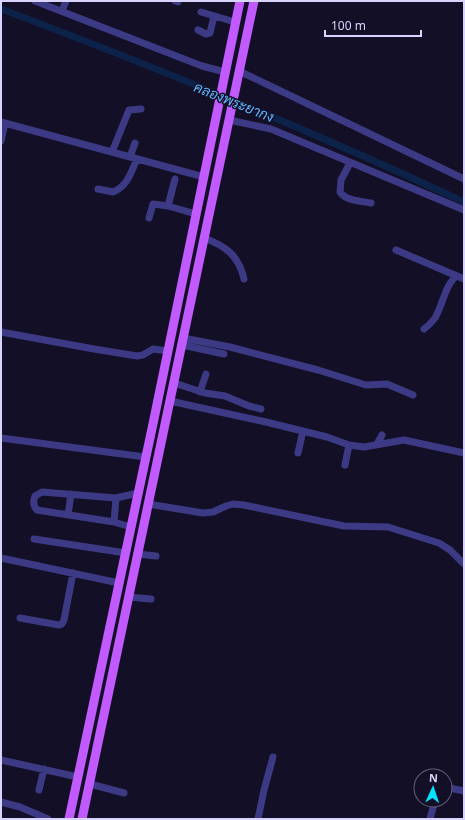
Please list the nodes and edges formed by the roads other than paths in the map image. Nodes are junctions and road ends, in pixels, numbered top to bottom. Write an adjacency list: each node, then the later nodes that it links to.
1 (35, 1): 5 (street)
2 (66, 1): 5 (street)
3 (240, 1): 8 (main road)
4 (254, 1): 11 (main road)
5 (62, 11): 10 (street)
6 (201, 12): 7 (street)
7 (214, 16): 8 (street); 9 (street)
8 (235, 22): 10 (main road)
9 (198, 30)
10 (225, 74): 20 (main road)
11 (239, 75): 13 (main road); 22 (street)
12 (141, 109): 17 (street)
13 (229, 120): 19 (street); 29 (main road)
14 (3, 123): 15 (street); 17 (street)
15 (1, 141)
16 (135, 142): 18 (street)
17 (112, 152): 18 (street)
18 (133, 158): 20 (street); 23 (street)
19 (350, 163): 24 (street); 26 (street)
20 (204, 177): 27 (main road)
21 (175, 179): 25 (street)
22 (464, 179)
23 (98, 189)
24 (370, 203)
25 (168, 206): 27 (street); 28 (street)
26 (464, 210)
27 (196, 214): 36 (main road)
28 (149, 218)
29 (204, 238): 32 (street); 35 (main road)
30 (396, 250): 31 (street)
31 (461, 277): 33 (street)
32 (244, 279)
33 (424, 329)
34 (1, 332): 36 (street)
35 (183, 342): 37 (street); 39 (main road); 41 (street)
36 (168, 351): 44 (main road)
37 (224, 354)
38 (206, 374): 40 (street)
39 (174, 383): 40 (street); 42 (main road)
40 (200, 392): 43 (street)
41 (413, 395)
42 (170, 401): 45 (main road); 46 (street)
43 (261, 409)
44 (154, 419): 45 (main road); 53 (main road)
45 (166, 421): 58 (main road)
46 (302, 431): 50 (street); 51 (street)
47 (382, 435): 49 (street)
48 (1, 438): 53 (street)
49 (377, 444): 50 (street); 52 (street)
50 (349, 445): 54 (street)
51 (298, 453)
52 (464, 453)
53 (145, 457): 55 (main road)
54 (346, 464)
55 (138, 493): 57 (street); 61 (main road)
56 (71, 494): 57 (street); 59 (street); 59 (street)
57 (116, 498): 60 (street)
58 (148, 504): 64 (main road); 67 (street)
59 (68, 515): 60 (street)
60 (114, 522): 61 (street)
61 (131, 527): 63 (main road)
62 (34, 539): 63 (street)
63 (126, 553): 69 (main road)
64 (138, 554): 65 (street); 70 (main road)
65 (156, 556)
66 (1, 558): 68 (street)
67 (463, 563)
68 (73, 573): 69 (street); 72 (street)
69 (119, 583): 76 (main road)
70 (129, 598): 71 (street); 77 (main road)
71 (151, 600)
72 (20, 618)
73 (273, 757): 87 (street)
74 (1, 760): 75 (street)
75 (44, 769): 76 (street); 79 (street)
76 (78, 777): 85 (main road)
77 (90, 784): 81 (street); 86 (main road)
78 (453, 789): 80 (street)
79 (39, 790)
80 (464, 791)
81 (124, 793)
82 (1, 802): 84 (street)
83 (433, 808): 88 (street)
84 (48, 819)
85 (69, 819)
86 (82, 819)
87 (258, 819)
88 (430, 819)

